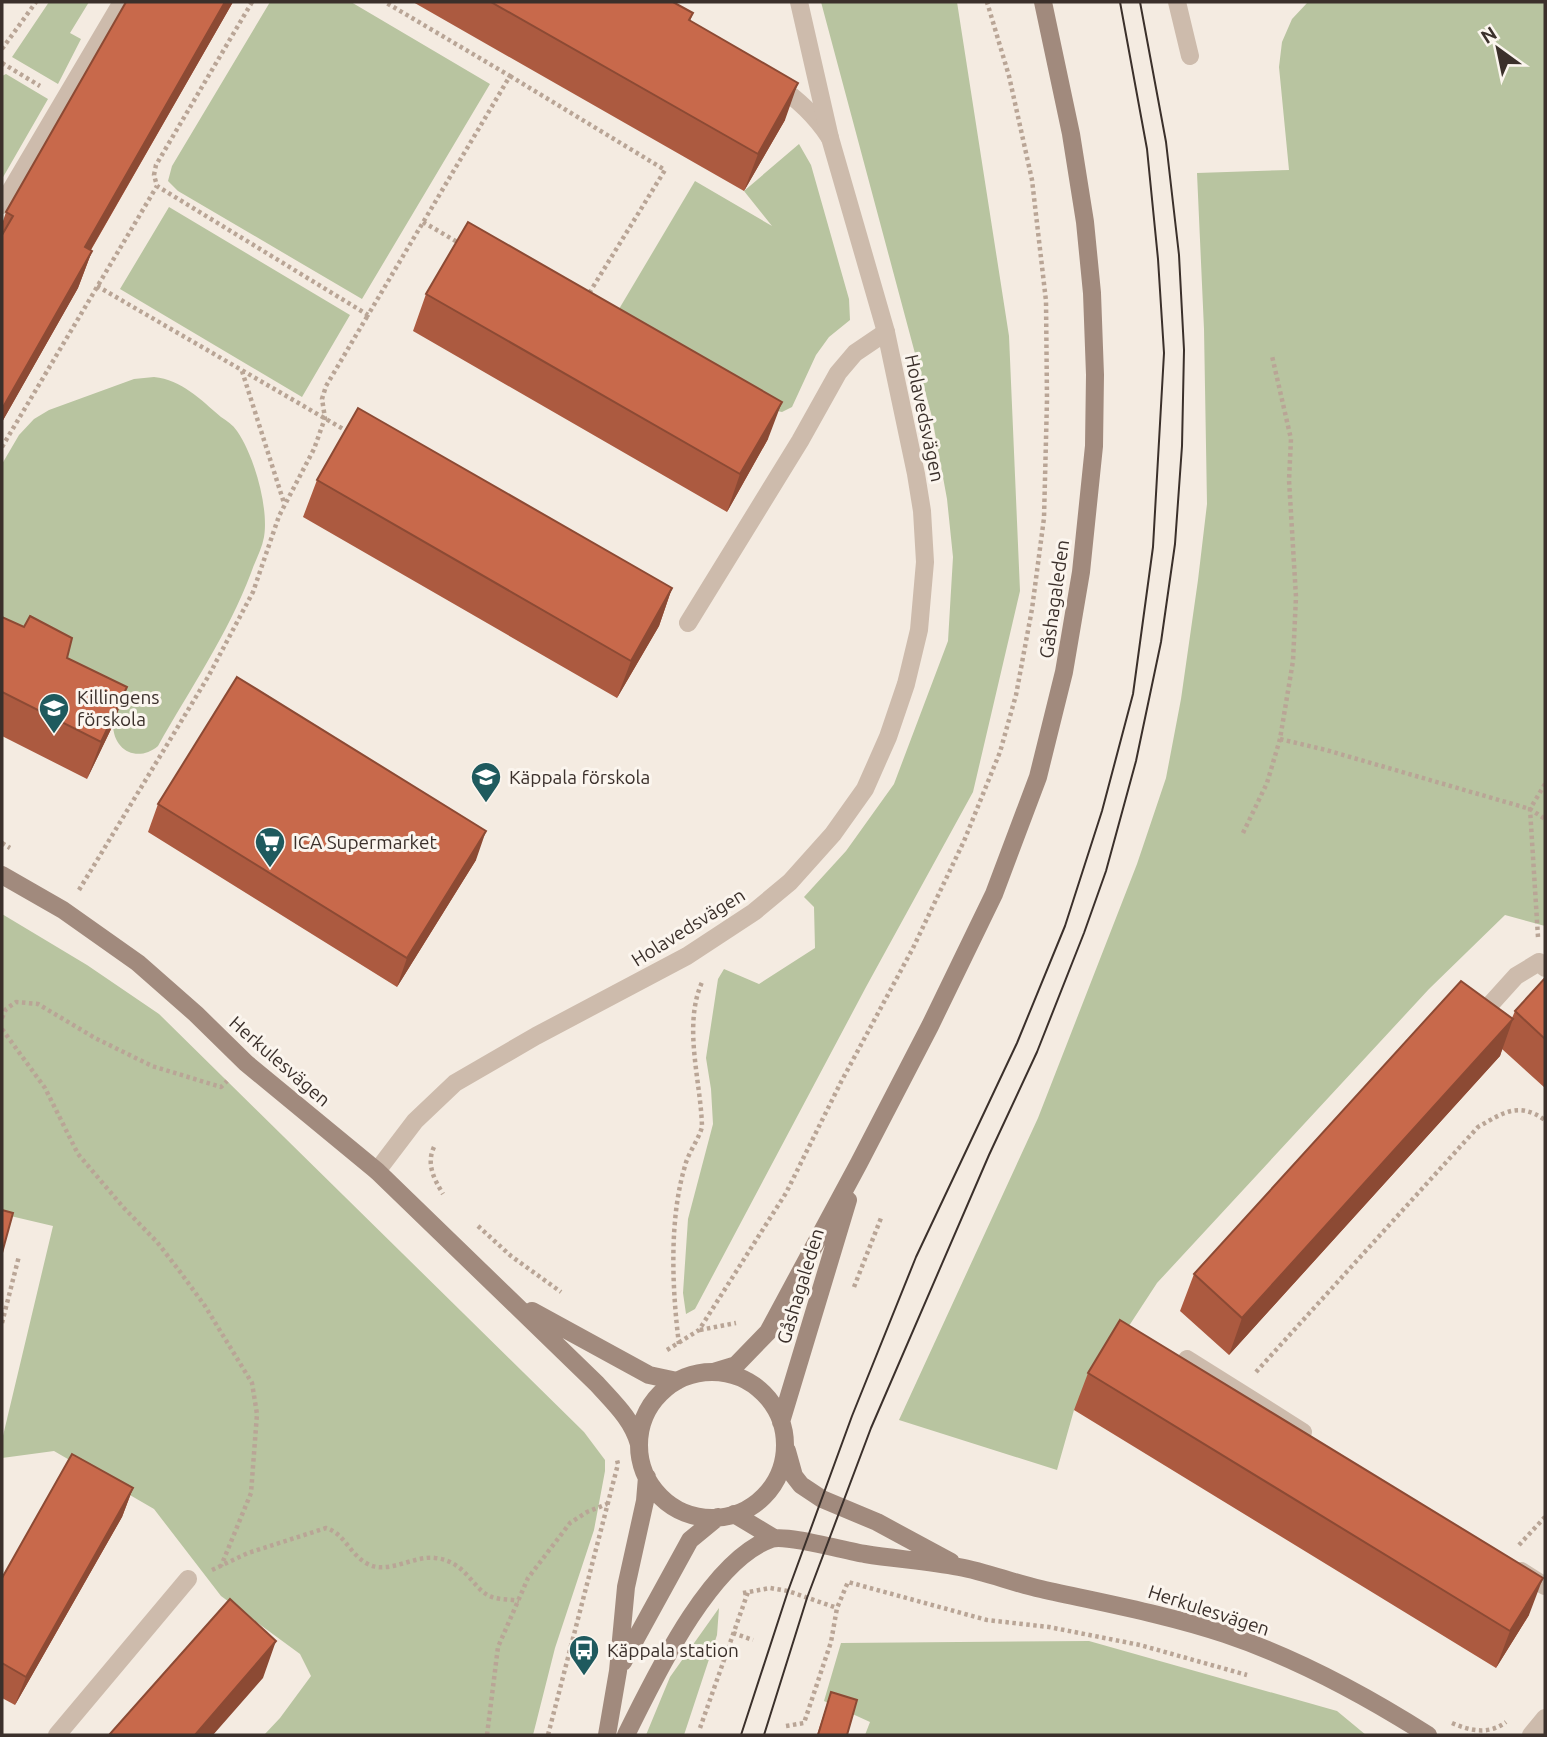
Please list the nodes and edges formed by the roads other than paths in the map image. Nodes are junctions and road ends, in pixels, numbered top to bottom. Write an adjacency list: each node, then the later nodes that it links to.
1 (122, 2): 8 (street)
2 (799, 2): 7 (street, Holavedsvägen)
3 (1043, 2): 14 (main road, Gåshagaleden)
4 (1177, 2): 5 (street)
5 (1190, 56)
6 (759, 72): 7 (street, Holavedsvägen)
7 (830, 138): 9 (street, Holavedsvägen)
8 (2, 205)
9 (886, 332): 10 (street); 15 (street, Holavedsvägen)
10 (688, 623)
11 (2, 875): 15 (main road, Herkulesvägen)
12 (1542, 965): 13 (street)
13 (1479, 1017)
14 (859, 1163): 18 (main road, Gåshagaleden); 20 (main road, Gåshagaleden)
15 (377, 1171): 16 (main road, Herkulesvägen)
16 (513, 1301): 19 (main road, Herkulesvägen); 22 (main road, Herkulesvägen)
17 (1187, 1359): 21 (street)
18 (713, 1372): 19 (main road, Gåshagaleden); 20 (main road, Gåshagaleden)
19 (677, 1381): 22 (main road, Gåshagaleden)
20 (783, 1431): 24 (main road, Gåshagaleden); 27 (main road, Herkulesvägen)
21 (1319, 1443)
22 (639, 1444): 23 (main road, Gåshagaleden)
23 (647, 1477): 24 (main road, Gåshagaleden); 30 (main road, Gåshagaleden)
24 (726, 1515): 25 (main road, Herkulesvägen); 30 (main road, Gåshagaleden)
25 (775, 1538): 27 (main road, Herkulesvägen); 34 (main road)
26 (1504, 1560): 29 (street)
27 (961, 1567): 35 (main road, Herkulesvägen)
28 (188, 1579): 32 (street)
29 (1545, 1586)
30 (618, 1671): 33 (main road, Gåshagaleden)
31 (1545, 1718): 36 (street)
32 (57, 1735)
33 (607, 1735)
34 (626, 1735)
35 (1428, 1735)
36 (1531, 1735)

